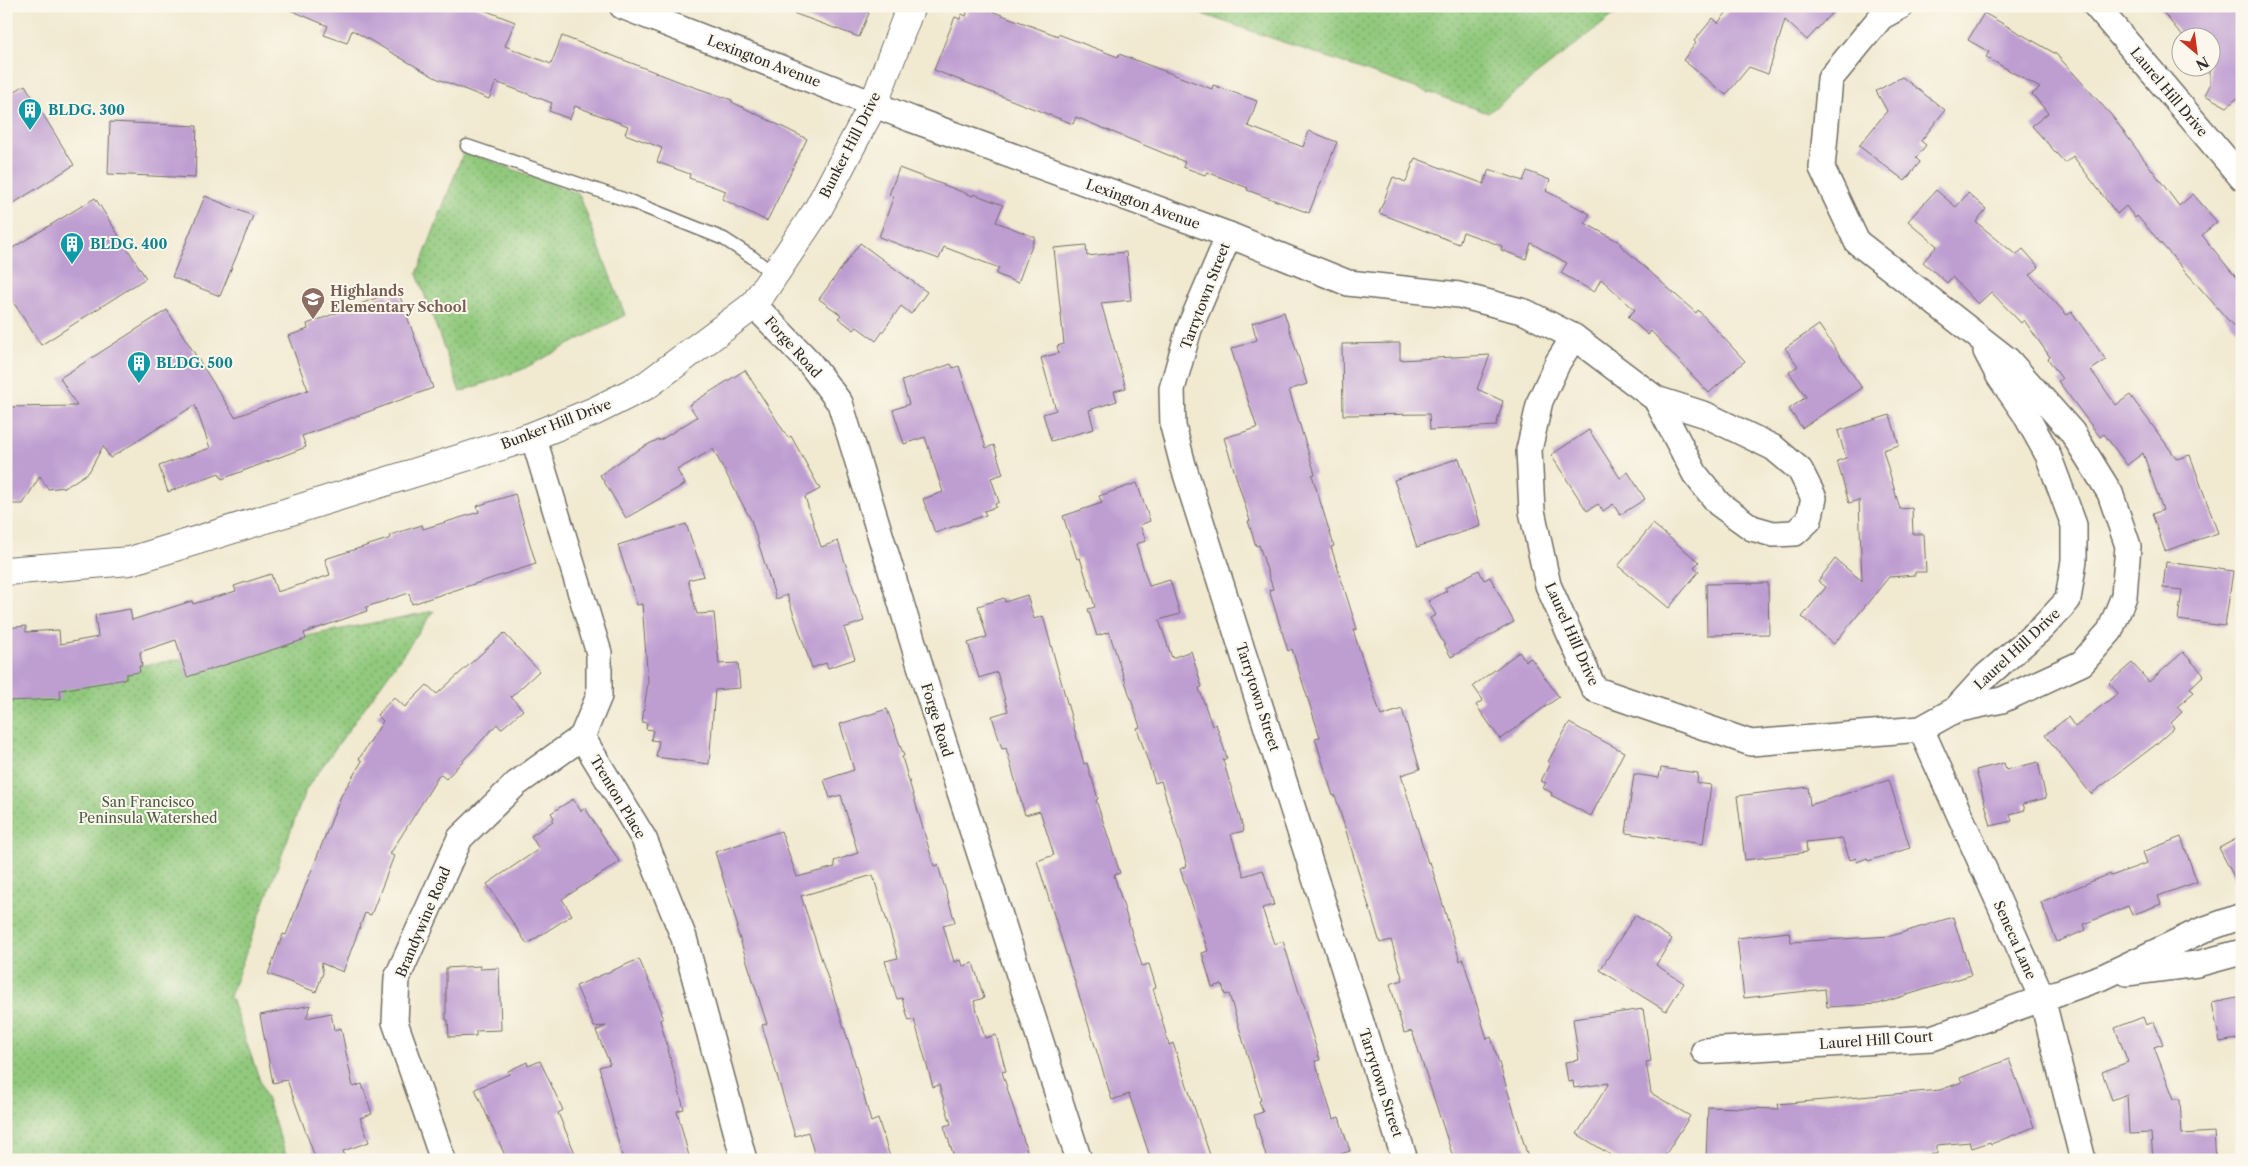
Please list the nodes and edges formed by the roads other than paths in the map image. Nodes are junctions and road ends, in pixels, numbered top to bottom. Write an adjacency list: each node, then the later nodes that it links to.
1 (622, 6): 5 (street, Lexington Avenue)
2 (911, 6): 5 (street, Bunker Hill Drive)
3 (1901, 6): 12 (street, Laurel Hill Drive)
4 (2096, 6): 7 (street, Laurel Hill Drive)
5 (874, 103): 8 (street, Lexington Avenue); 9 (street, Bunker Hill Drive)
6 (467, 146): 9 (lane)
7 (2242, 178)
8 (1229, 235): 11 (street, Lexington Avenue); 27 (street, Tarrytown Street)
9 (774, 275): 10 (street, Bunker Hill Drive)
10 (754, 305): 14 (street, Bunker Hill Drive); 26 (street, Forge Road)
11 (1574, 337): 13 (street, Lexington Avenue); 17 (street, Laurel Hill Drive)
12 (1978, 338): 16 (street, Laurel Hill Drive); 16 (street, Laurel Hill Drive)
13 (1656, 399): 13 (street, Lexington Avenue)
14 (533, 436): 15 (street, Bunker Hill Drive); 18 (street)
15 (6, 571)
16 (1954, 710): 17 (street, Laurel Hill Drive)
17 (1921, 729): 22 (street, Seneca Lane)
18 (582, 737): 24 (street, Brandywine Road); 25 (street, Trenton Place)
19 (2242, 916): 21 (street)
20 (2242, 952): 21 (street)
21 (2105, 976): 22 (street)
22 (2042, 998): 23 (street, Laurel Hill Court); 28 (street, Seneca Lane)
23 (1704, 1050)
24 (443, 1160)
25 (744, 1160)
26 (1079, 1160)
27 (1406, 1160)
28 (2083, 1160)

